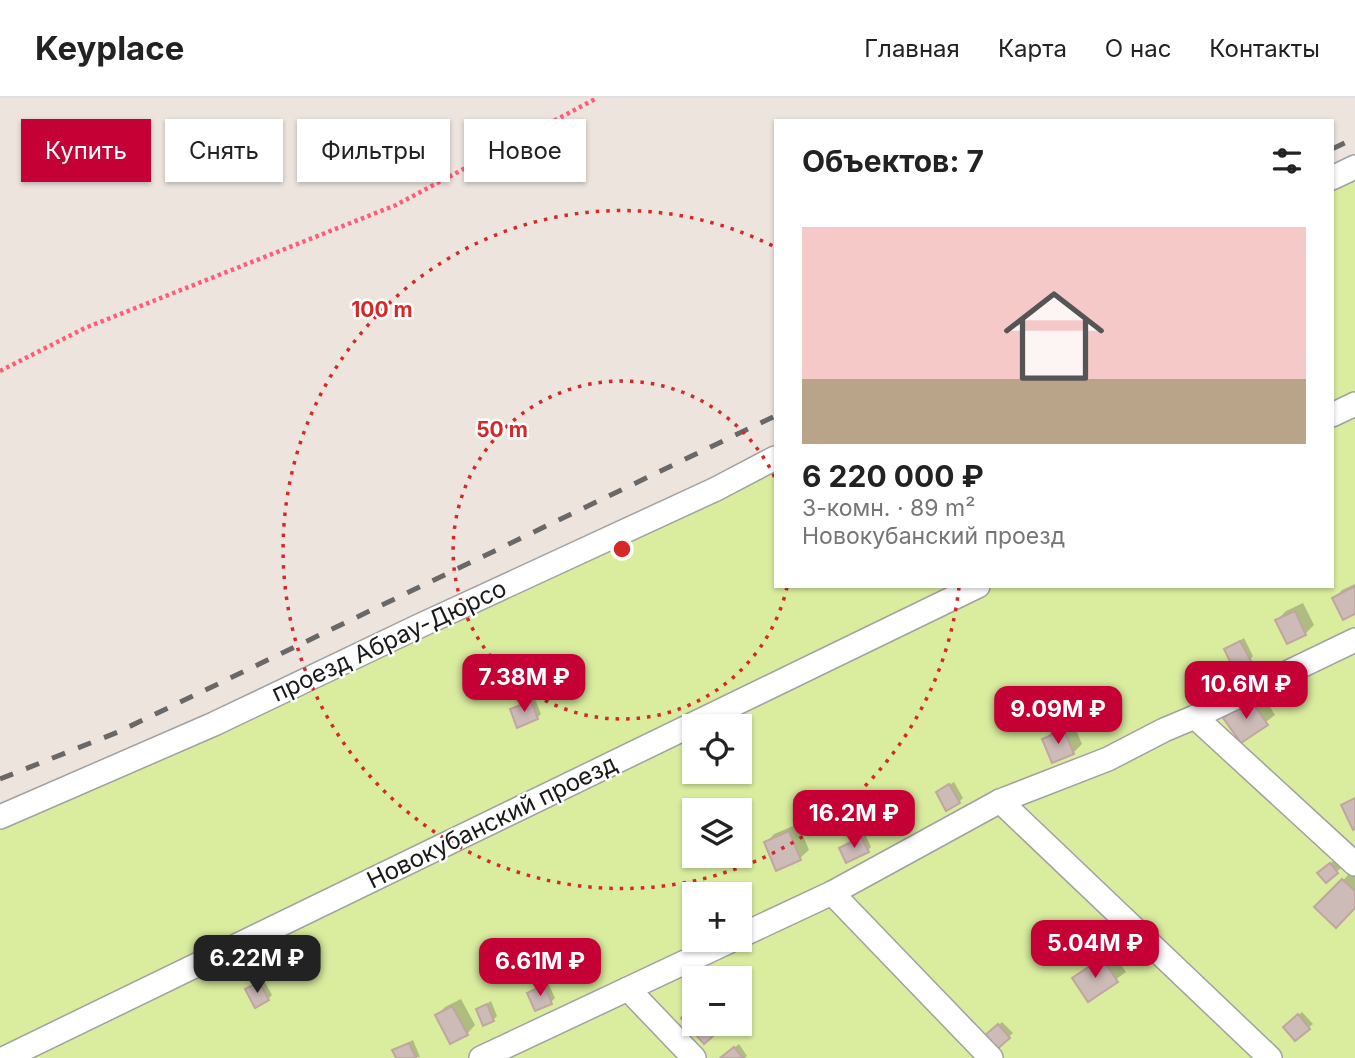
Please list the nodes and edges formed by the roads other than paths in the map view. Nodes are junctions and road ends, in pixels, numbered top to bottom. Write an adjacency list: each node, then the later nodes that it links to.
1 (1355, 167): 2 (street)
2 (1334, 177)
3 (1355, 404): 4 (street)
4 (1334, 414)
5 (774, 459): 10 (street, проезд Абрау-Дюрсо)
6 (974, 588): 16 (street, Новокубанский проезд)
7 (1355, 639): 8 (street)
8 (1195, 717): 9 (street); 11 (street)
9 (1000, 801): 12 (street); 20 (street)
10 (0, 817)
11 (1355, 864)
12 (832, 893): 13 (street); 19 (street)
13 (752, 930)
14 (707, 952): 15 (street)
15 (628, 989): 17 (street); 18 (street)
16 (5, 1058)
17 (481, 1058)
18 (695, 1058)
19 (991, 1058)
20 (1270, 1058)

